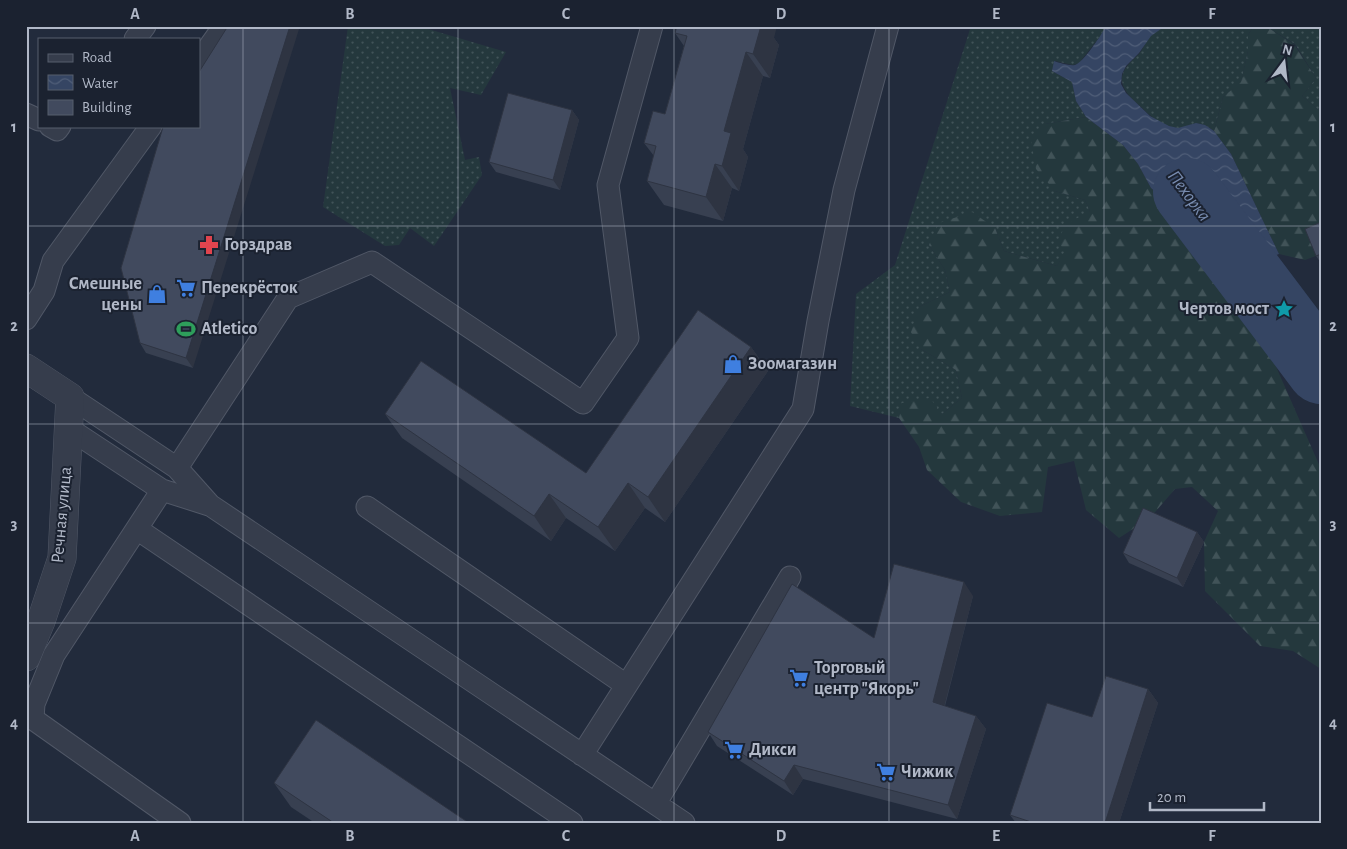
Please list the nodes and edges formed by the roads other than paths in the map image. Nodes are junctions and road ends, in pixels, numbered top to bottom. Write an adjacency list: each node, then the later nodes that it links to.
1 (145, 26): 5 (lane)
2 (224, 26): 6 (lane)
3 (652, 26): 14 (lane)
4 (888, 26): 21 (lane)
5 (136, 38)
6 (200, 60)
7 (26, 114): 8 (lane)
8 (38, 120)
9 (150, 128): 10 (lane)
10 (26, 319)
11 (26, 368): 12 (street)
12 (70, 398): 13 (street, Речная улица); 14 (lane)
13 (68, 428): 15 (lane); 20 (street, Речная улица)
14 (177, 468): 16 (lane)
15 (162, 490): 16 (lane); 18 (lane)
16 (210, 505): 22 (lane)
17 (366, 508): 21 (lane)
18 (137, 529): 24 (lane); 25 (lane)
19 (790, 577): 23 (lane)
20 (26, 657)
21 (626, 685): 22 (lane)
22 (582, 755): 23 (lane)
23 (656, 804): 26 (lane)
24 (180, 823)
25 (572, 823)
26 (684, 823)

